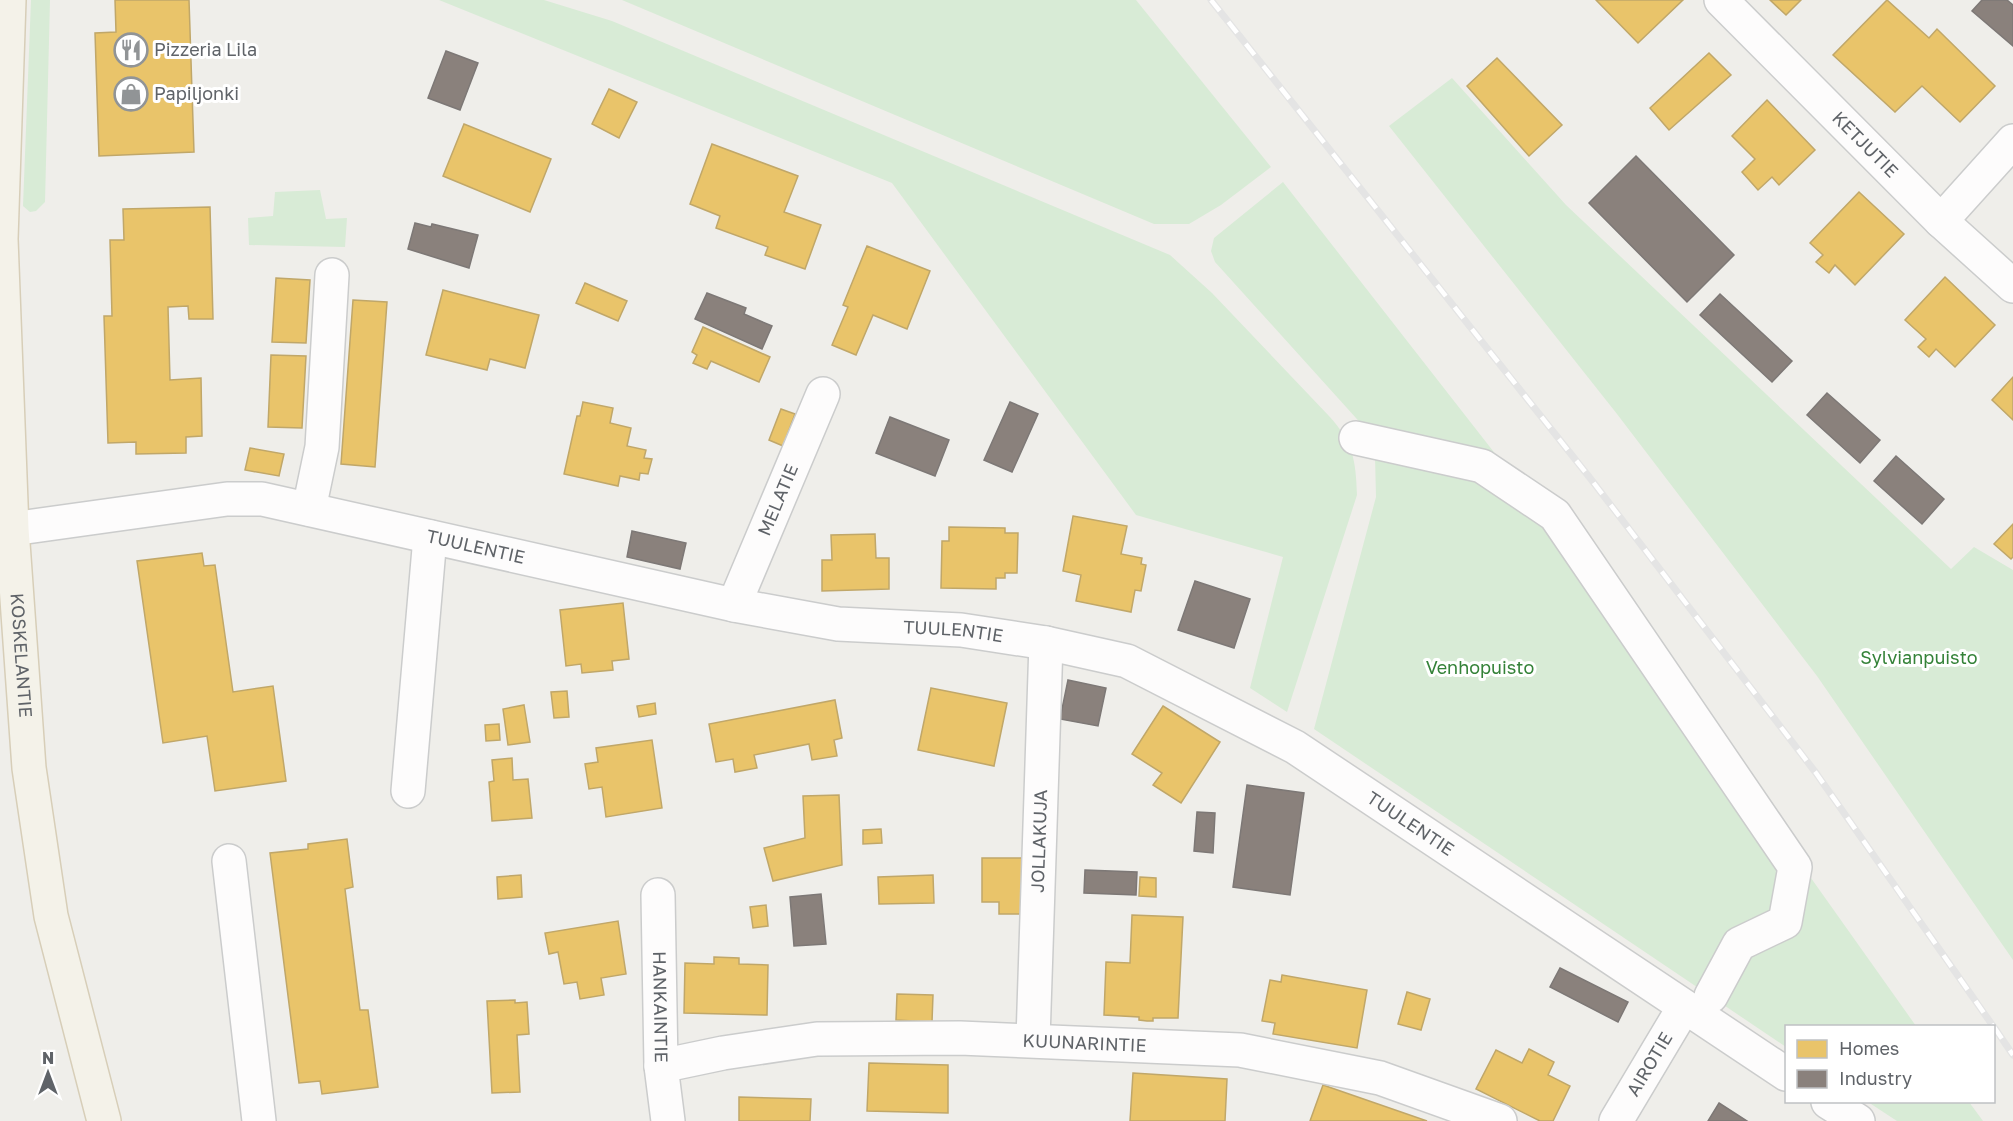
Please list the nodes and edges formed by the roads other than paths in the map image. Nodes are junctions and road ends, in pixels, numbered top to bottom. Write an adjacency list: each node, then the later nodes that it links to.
1 (9, 0): 10 (main road, KOSKELANTIE)
2 (1721, 0): 4 (street, KETJUTIE)
3 (2013, 141): 4 (street)
4 (1941, 221): 6 (street, KETJUTIE)
5 (332, 275): 9 (street)
6 (2013, 286)
7 (823, 394): 12 (street, MELATIE)
8 (1356, 438): 17 (street, AIROTIE)
9 (309, 509): 10 (street, TUULENTIE); 11 (street, TUULENTIE)
10 (12, 529): 22 (main road, KOSKELANTIE)
11 (430, 537): 12 (street, TUULENTIE); 14 (street)
12 (734, 605): 13 (street, TUULENTIE)
13 (1046, 643): 17 (street, TUULENTIE); 18 (street, JOLLAKUJA)
14 (408, 791)
15 (229, 861): 23 (street)
16 (658, 894): 19 (street, HANKAINTIE)
17 (1697, 1002): 20 (street, TUULENTIE); 26 (street, AIROTIE)
18 (1033, 1040): 19 (street, KUUNARINTIE); 25 (street, KUUNARINTIE)
19 (661, 1066): 24 (street, HANKAINTIE)
20 (1785, 1073)
21 (1831, 1103): 27 (street)
22 (104, 1121)
23 (259, 1121)
24 (668, 1121)
25 (1500, 1121)
26 (1616, 1121)
27 (1857, 1121)

